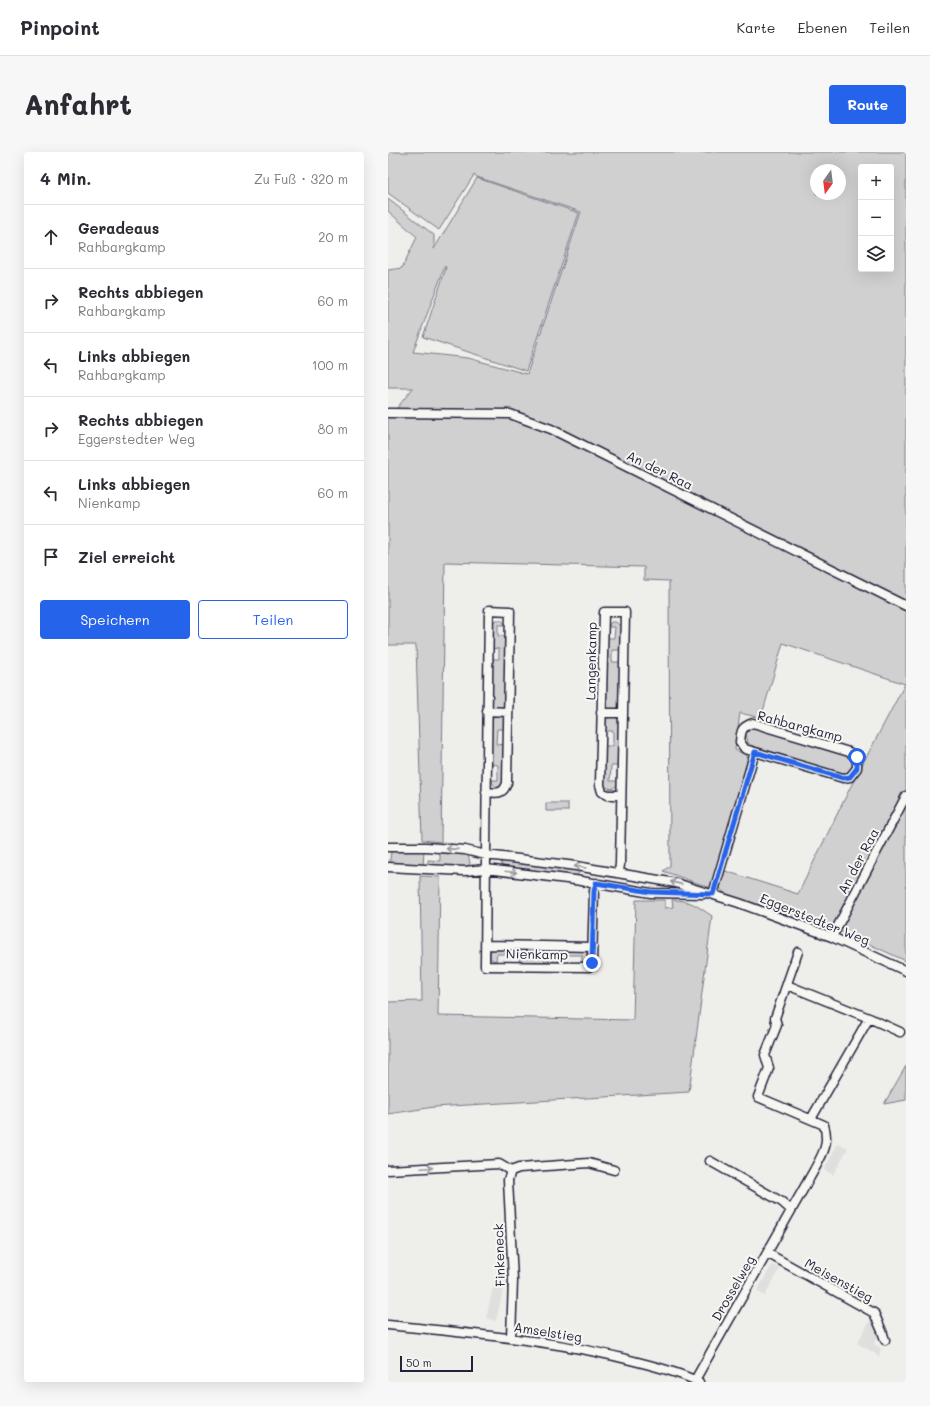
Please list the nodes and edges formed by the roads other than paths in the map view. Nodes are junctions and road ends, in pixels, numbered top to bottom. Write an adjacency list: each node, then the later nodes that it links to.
1 (388, 413): 2 (street, An der Raa)
2 (906, 606)
3 (487, 711): 4 (street); 4 (street); 8 (street)
4 (508, 712): 8 (street)
5 (602, 713): 6 (street, Langenkamp); 6 (street, Langenkamp); 9 (street, Langenkamp)
6 (623, 713): 9 (street, Langenkamp)
7 (755, 752): 7 (street, Rahbargkamp); 18 (street)
8 (486, 792): 12 (street)
9 (621, 795): 15 (street, Langenkamp)
10 (906, 796): 19 (street, An der Raa)
11 (388, 847): 12 (street, Eggerstedter Weg, one-way to 11)
12 (486, 855): 14 (street); 15 (street, Eggerstedter Weg, one-way to 12)
13 (388, 867): 14 (street, Eggerstedter Weg)
14 (486, 869): 16 (street, Eggerstedter Weg, one-way to 16); 20 (street, Nienkamp)
15 (615, 872): 17 (street); 18 (street, Eggerstedter Weg, one-way to 15)
16 (596, 883): 17 (street, Eggerstedter Weg); 21 (street, Nienkamp)
17 (610, 885): 18 (street, Eggerstedter Weg)
18 (713, 894): 19 (street, Eggerstedter Weg)
19 (832, 937): 23 (street, Eggerstedter Weg)
20 (485, 945): 21 (street, Nienkamp); 21 (street, Nienkamp)
21 (593, 946)
22 (798, 952): 24 (street, Drosselweg)
23 (906, 971)
24 (787, 985): 25 (street); 27 (street, Drosselweg)
25 (869, 1018): 26 (street); 27 (street)
26 (900, 1032)
27 (811, 1119): 32 (street, Drosselweg)
28 (710, 1161): 32 (street)
29 (388, 1170): 31 (street, one-way to 31)
30 (614, 1170): 31 (street)
31 (511, 1171): 35 (street, Finkeneck)
32 (791, 1210): 33 (street, Drosselweg)
33 (767, 1253): 36 (street, Meisenstieg); 37 (street, Drosselweg)
34 (388, 1325): 35 (street, Amselstieg)
35 (511, 1338): 37 (street, Amselstieg)
36 (885, 1340)
37 (698, 1381)

